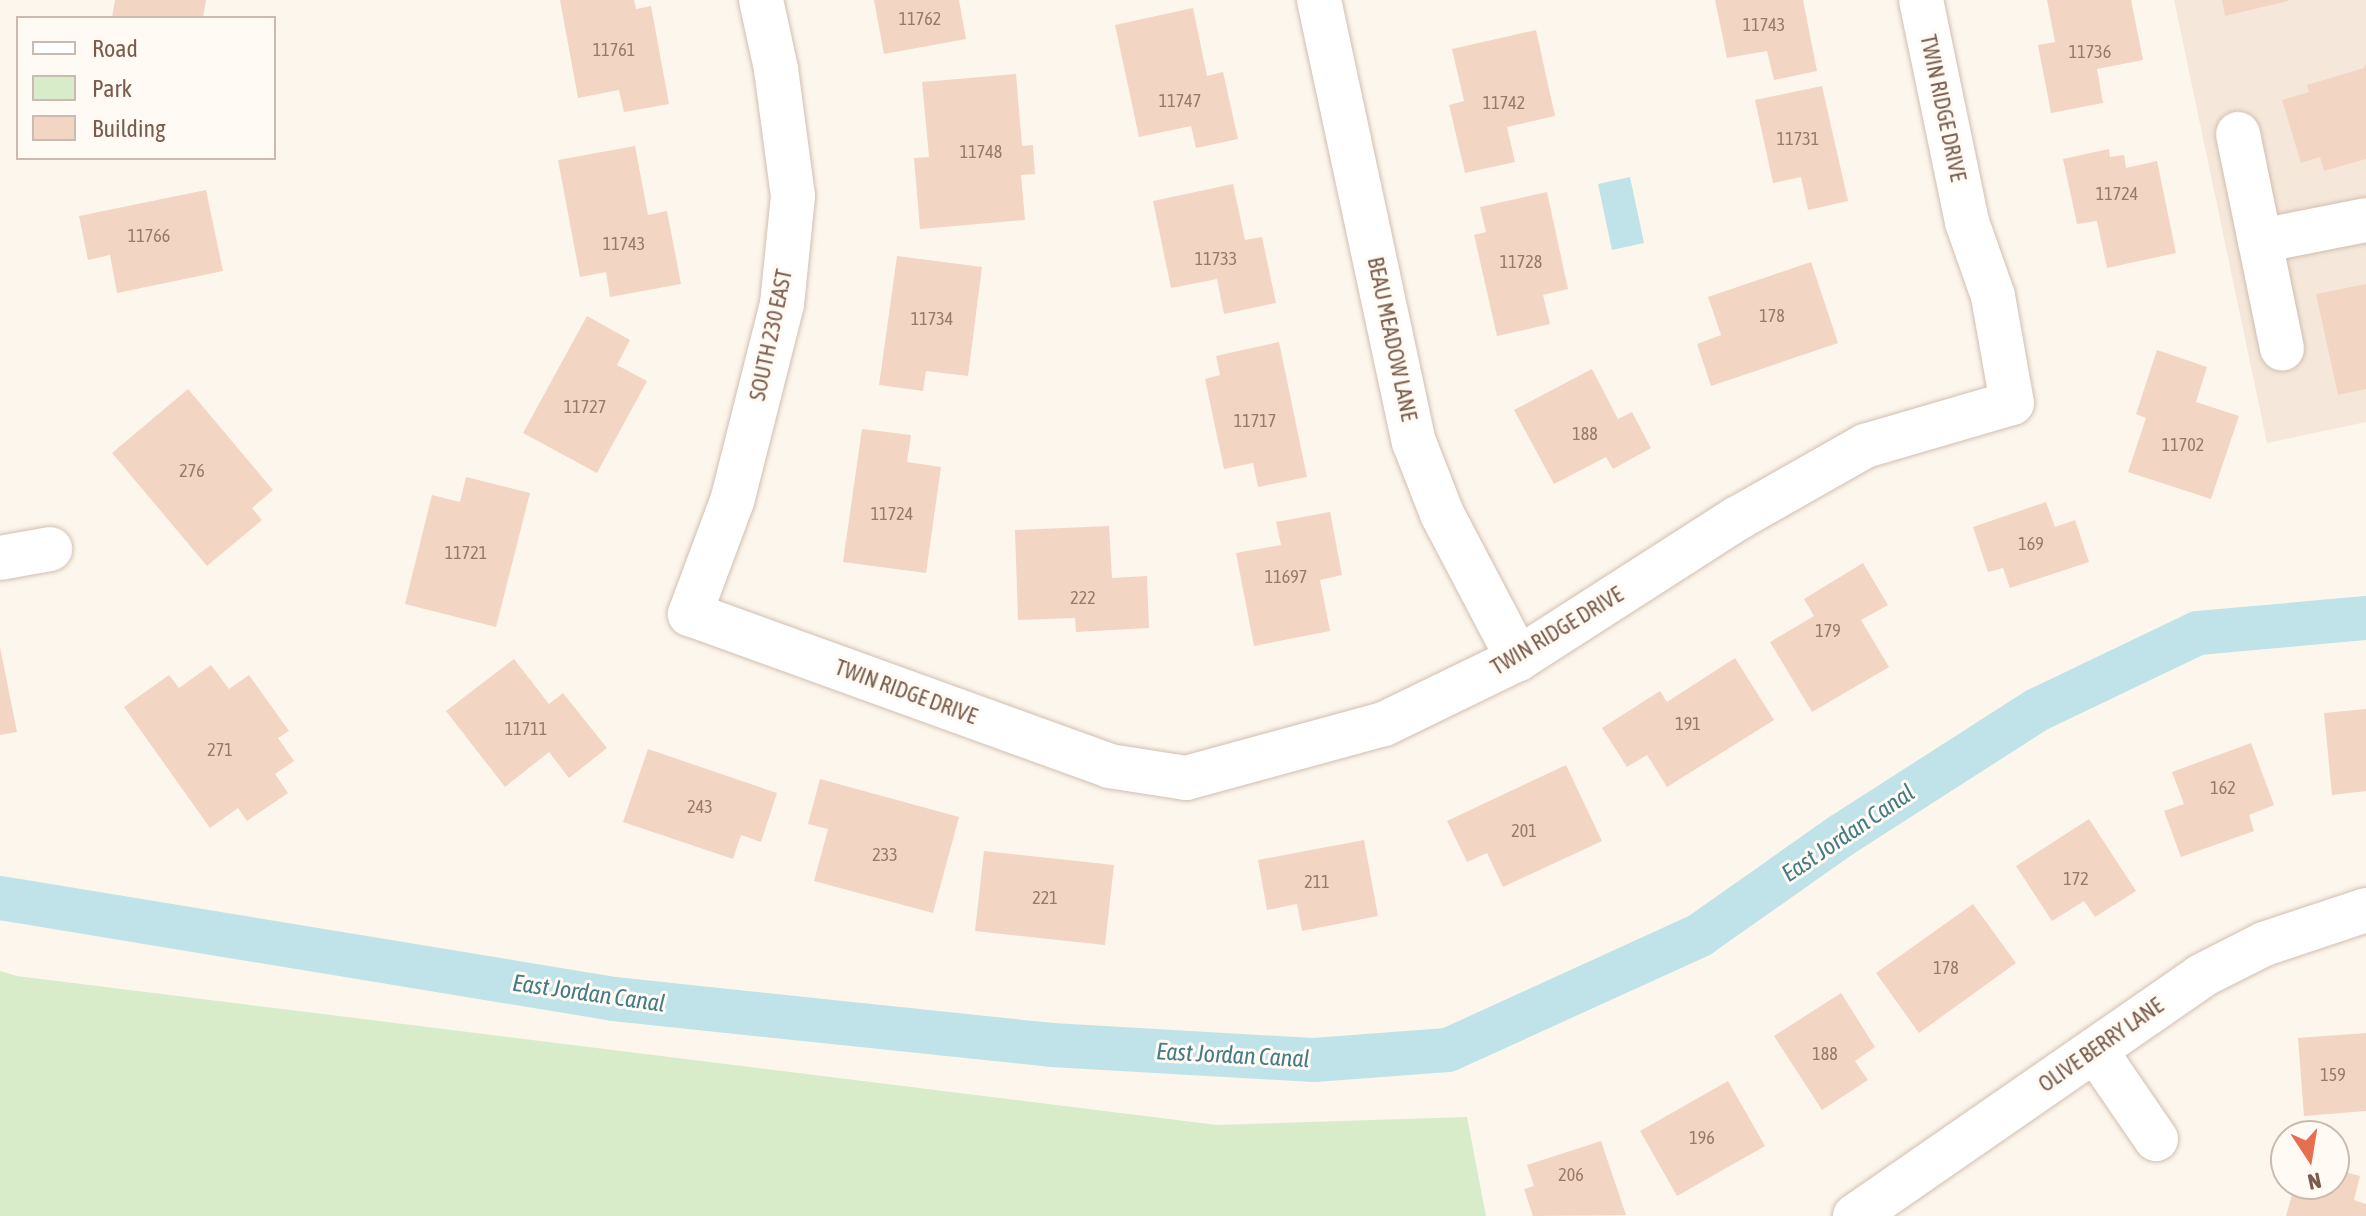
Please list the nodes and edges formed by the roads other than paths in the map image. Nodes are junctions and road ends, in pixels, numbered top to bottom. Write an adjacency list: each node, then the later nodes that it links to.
1 (761, 0): 10 (street, SOUTH 230 EAST)
2 (1319, 0): 11 (street, BEAU MEADOW LANE)
3 (1921, 0): 11 (street, TWIN RIDGE DRIVE)
4 (2238, 134): 6 (street)
5 (2366, 220): 6 (street)
6 (2260, 241): 7 (street)
7 (2282, 349)
8 (50, 549): 9 (street)
9 (0, 558)
10 (690, 614): 11 (street, TWIN RIDGE DRIVE)
11 (1518, 659)
12 (2366, 910): 13 (street, OLIVE BERRY LANE)
13 (2095, 1050): 14 (street); 15 (street, OLIVE BERRY LANE)
14 (2156, 1139)
15 (1855, 1216)

